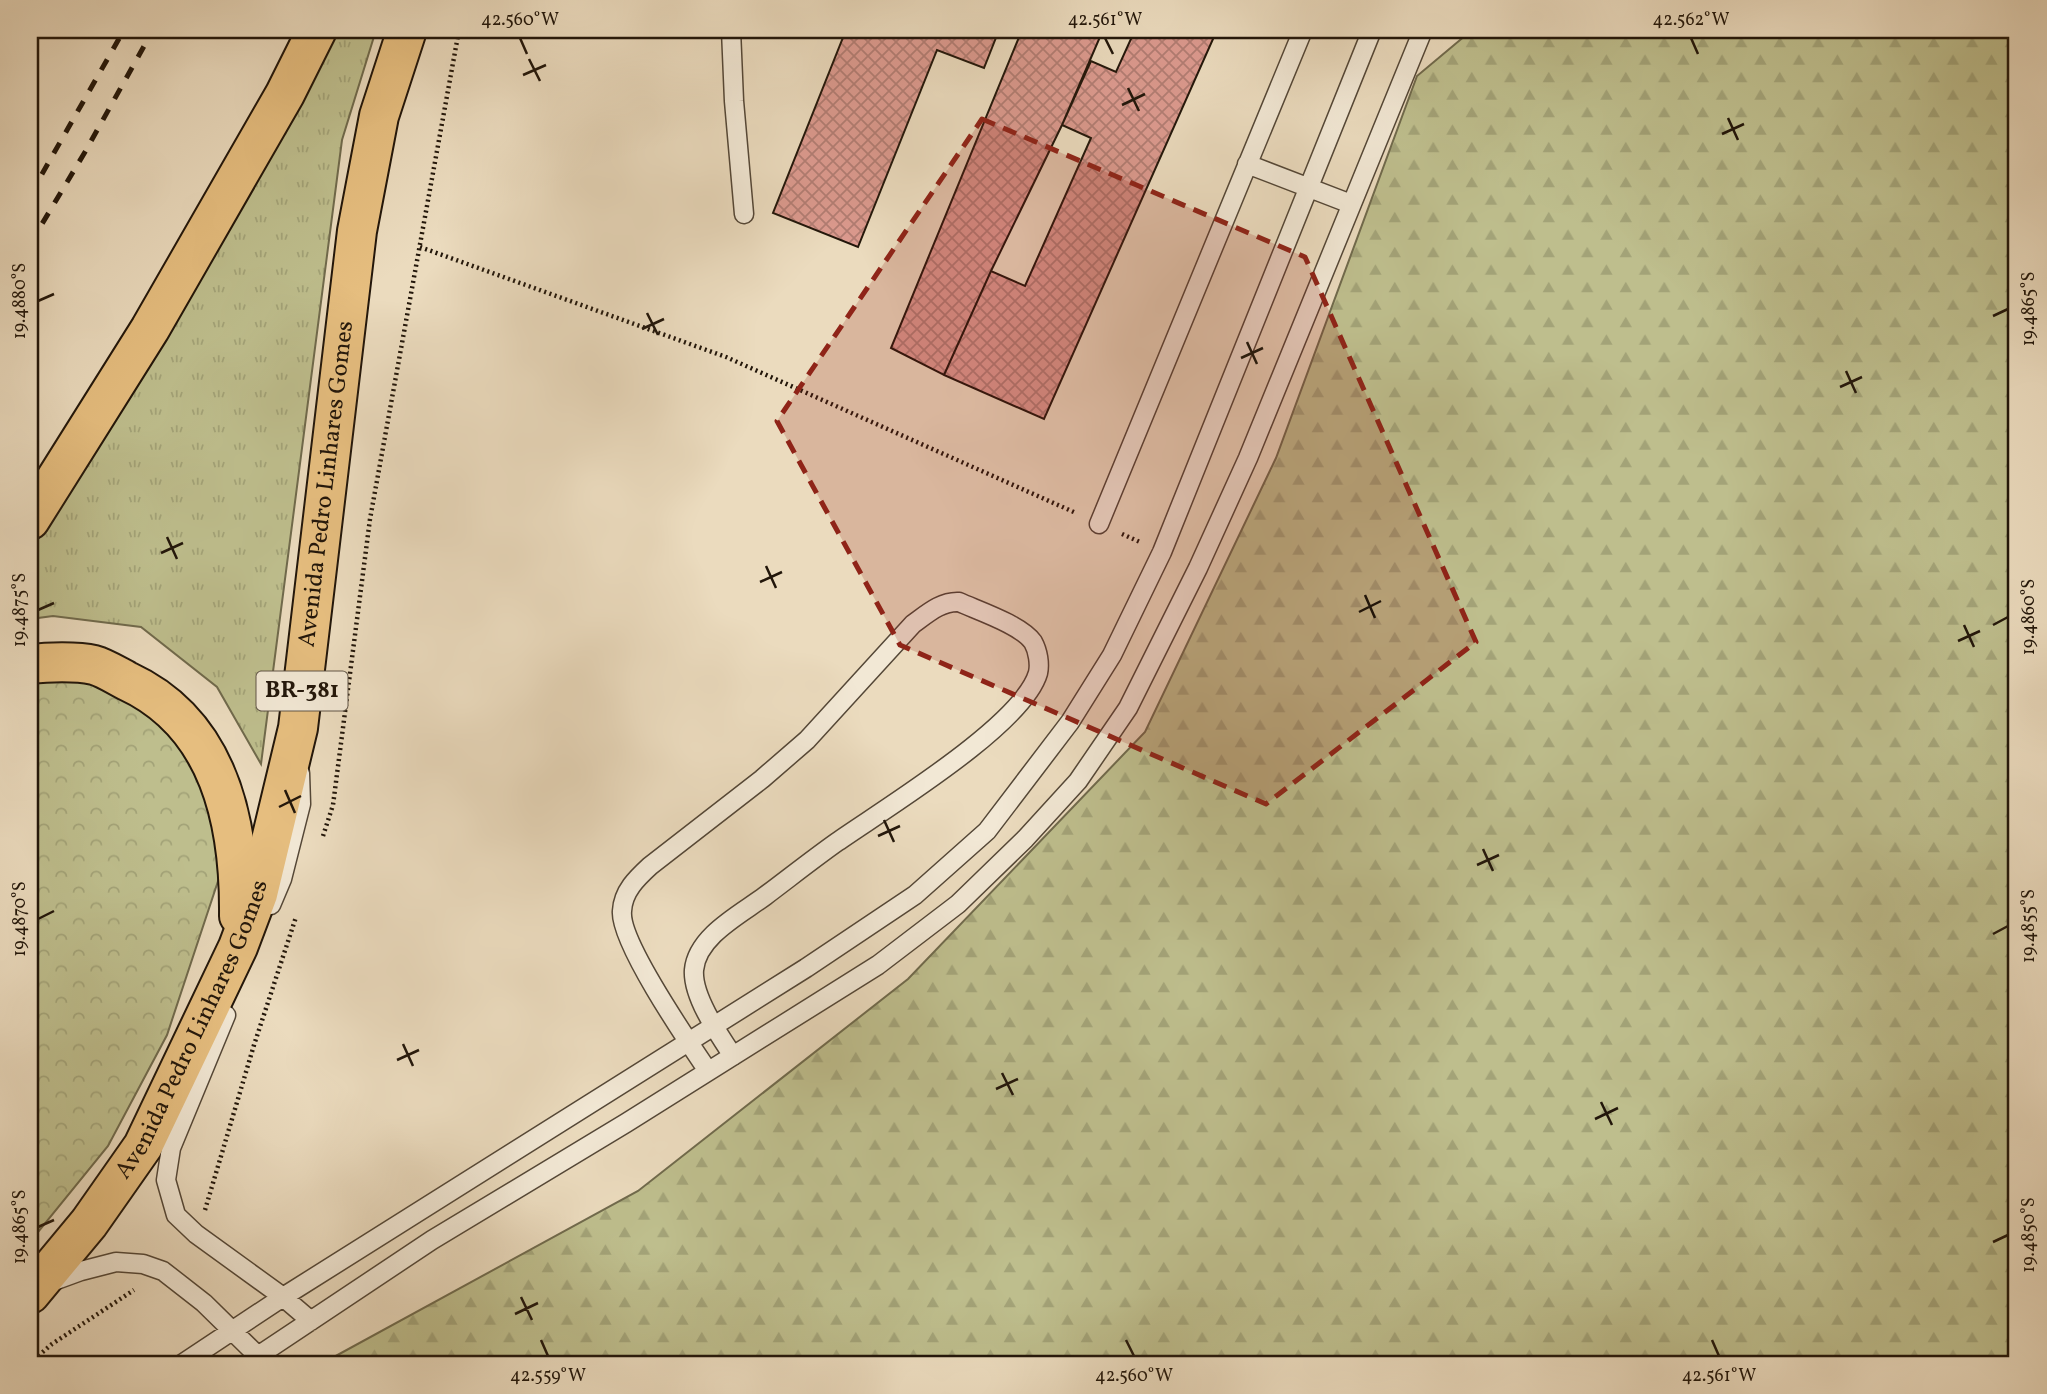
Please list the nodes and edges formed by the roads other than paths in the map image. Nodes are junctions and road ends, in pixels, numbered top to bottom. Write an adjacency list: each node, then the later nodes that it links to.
1 (317, 30): 11 (highway)
2 (407, 30): 14 (highway, Avenida Pedro Linhares Gomes / BR-381)
3 (730, 30): 10 (lane)
4 (1303, 30): 7 (lane)
5 (1372, 30): 8 (lane)
6 (1423, 30): 9 (lane)
7 (1247, 164): 8 (lane); 12 (lane)
8 (1309, 189): 9 (lane); 16 (lane)
9 (1351, 204): 18 (lane)
10 (744, 214)
11 (30, 520)
12 (1099, 524)
13 (30, 664): 15 (highway)
14 (298, 727): 15 (highway, Avenida Pedro Linhares Gomes / BR-381); 21 (lane)
15 (238, 947): 20 (highway, Avenida Pedro Linhares Gomes / BR-381)
16 (714, 1026): 17 (lane); 17 (lane); 18 (lane)
17 (688, 1042): 19 (lane); 21 (lane)
18 (733, 1056): 19 (lane)
19 (709, 1071): 22 (lane)
20 (32, 1291): 23 (lane)
21 (283, 1297): 22 (lane); 23 (lane)
22 (311, 1321): 24 (lane)
23 (234, 1331): 24 (lane); 25 (lane)
24 (252, 1360)
25 (182, 1364)

